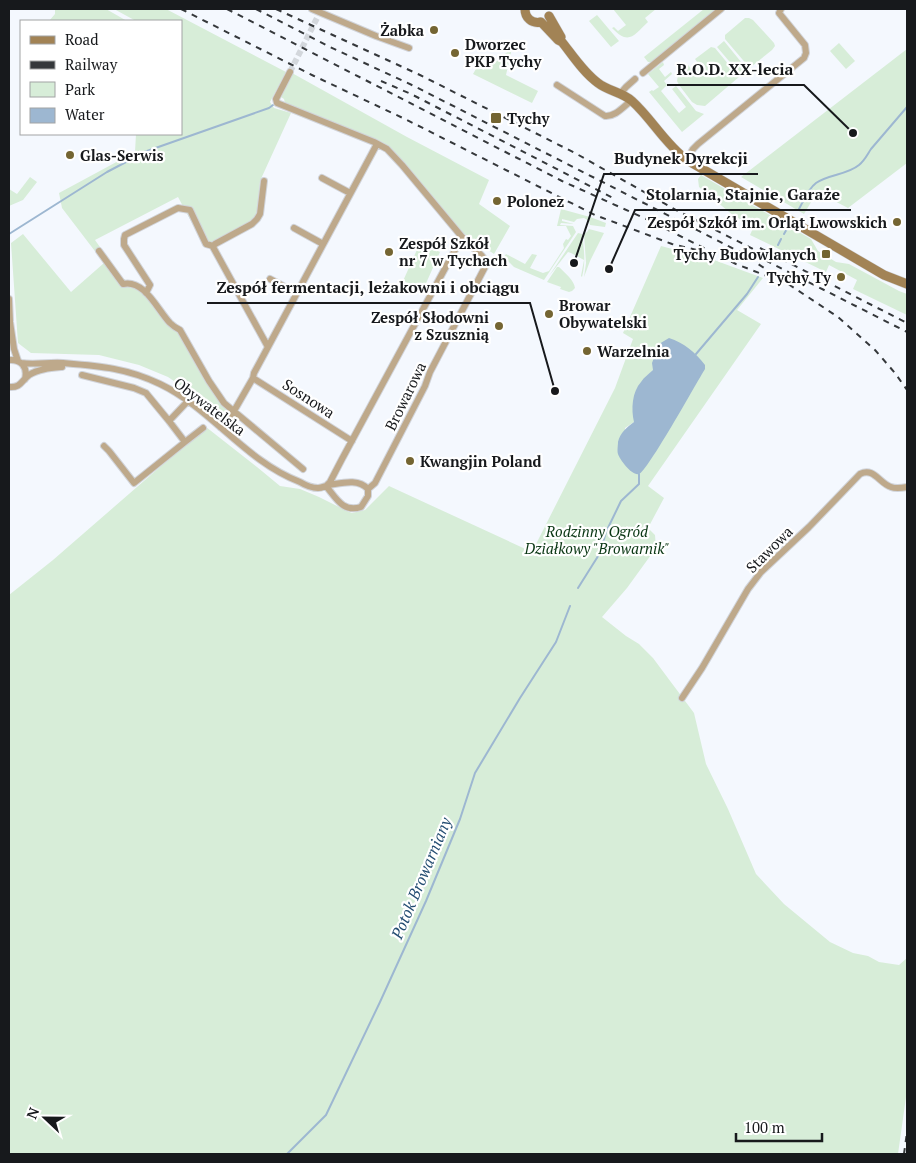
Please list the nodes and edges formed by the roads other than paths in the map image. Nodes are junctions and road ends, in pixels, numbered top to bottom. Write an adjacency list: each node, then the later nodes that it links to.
1 (312, 9): 8 (street)
2 (525, 9): 6 (street)
3 (721, 9): 10 (street)
4 (780, 11): 16 (street)
5 (550, 13): 6 (street); 7 (street)
6 (538, 22): 7 (street)
7 (562, 42): 13 (street)
8 (409, 48)
9 (290, 72): 15 (street, Browarowa)
10 (643, 73)
11 (635, 79): 13 (street)
12 (557, 85): 14 (street)
13 (620, 94): 14 (street)
14 (631, 100): 16 (street)
15 (377, 144): 19 (street); 21 (street, Browarowa)
16 (687, 160): 26 (street)
17 (322, 178): 19 (street)
18 (264, 181): 23 (street)
19 (350, 193): 22 (street)
20 (294, 228): 22 (street)
21 (462, 237): 44 (street, Browarowa); 50 (street, Browarowa)
22 (323, 244): 28 (street)
23 (213, 246): 27 (street); 31 (street)
24 (99, 251): 27 (street)
25 (270, 279): 28 (street)
26 (907, 284)
27 (146, 293): 40 (street, Obywatelska)
28 (296, 293): 31 (street)
29 (9, 299): 30 (street)
30 (9, 325): 33 (street)
31 (268, 347): 36 (street)
32 (9, 360): 33 (street, Obywatelska)
33 (20, 362): 34 (street, Obywatelska); 37 (street)
34 (70, 364): 37 (street, Obywatelska); 39 (street, Obywatelska)
35 (82, 375): 41 (street)
36 (253, 378): 40 (street); 44 (street, Sosnowa)
37 (24, 380): 38 (street, Obywatelska)
38 (9, 387)
39 (188, 401): 41 (street); 42 (street, Obywatelska)
40 (234, 412): 42 (street); 47 (street, Obywatelska)
41 (169, 422): 45 (street)
42 (220, 427): 48 (street, Obywatelska)
43 (203, 428): 45 (street)
44 (352, 440): 48 (street, Browarowa)
45 (185, 442): 46 (street)
46 (104, 446)
47 (303, 469)
48 (326, 486): 50 (street, Obywatelska); 50 (street)
49 (907, 487): 51 (street, Stawowa)
50 (368, 489)
51 (682, 698)

